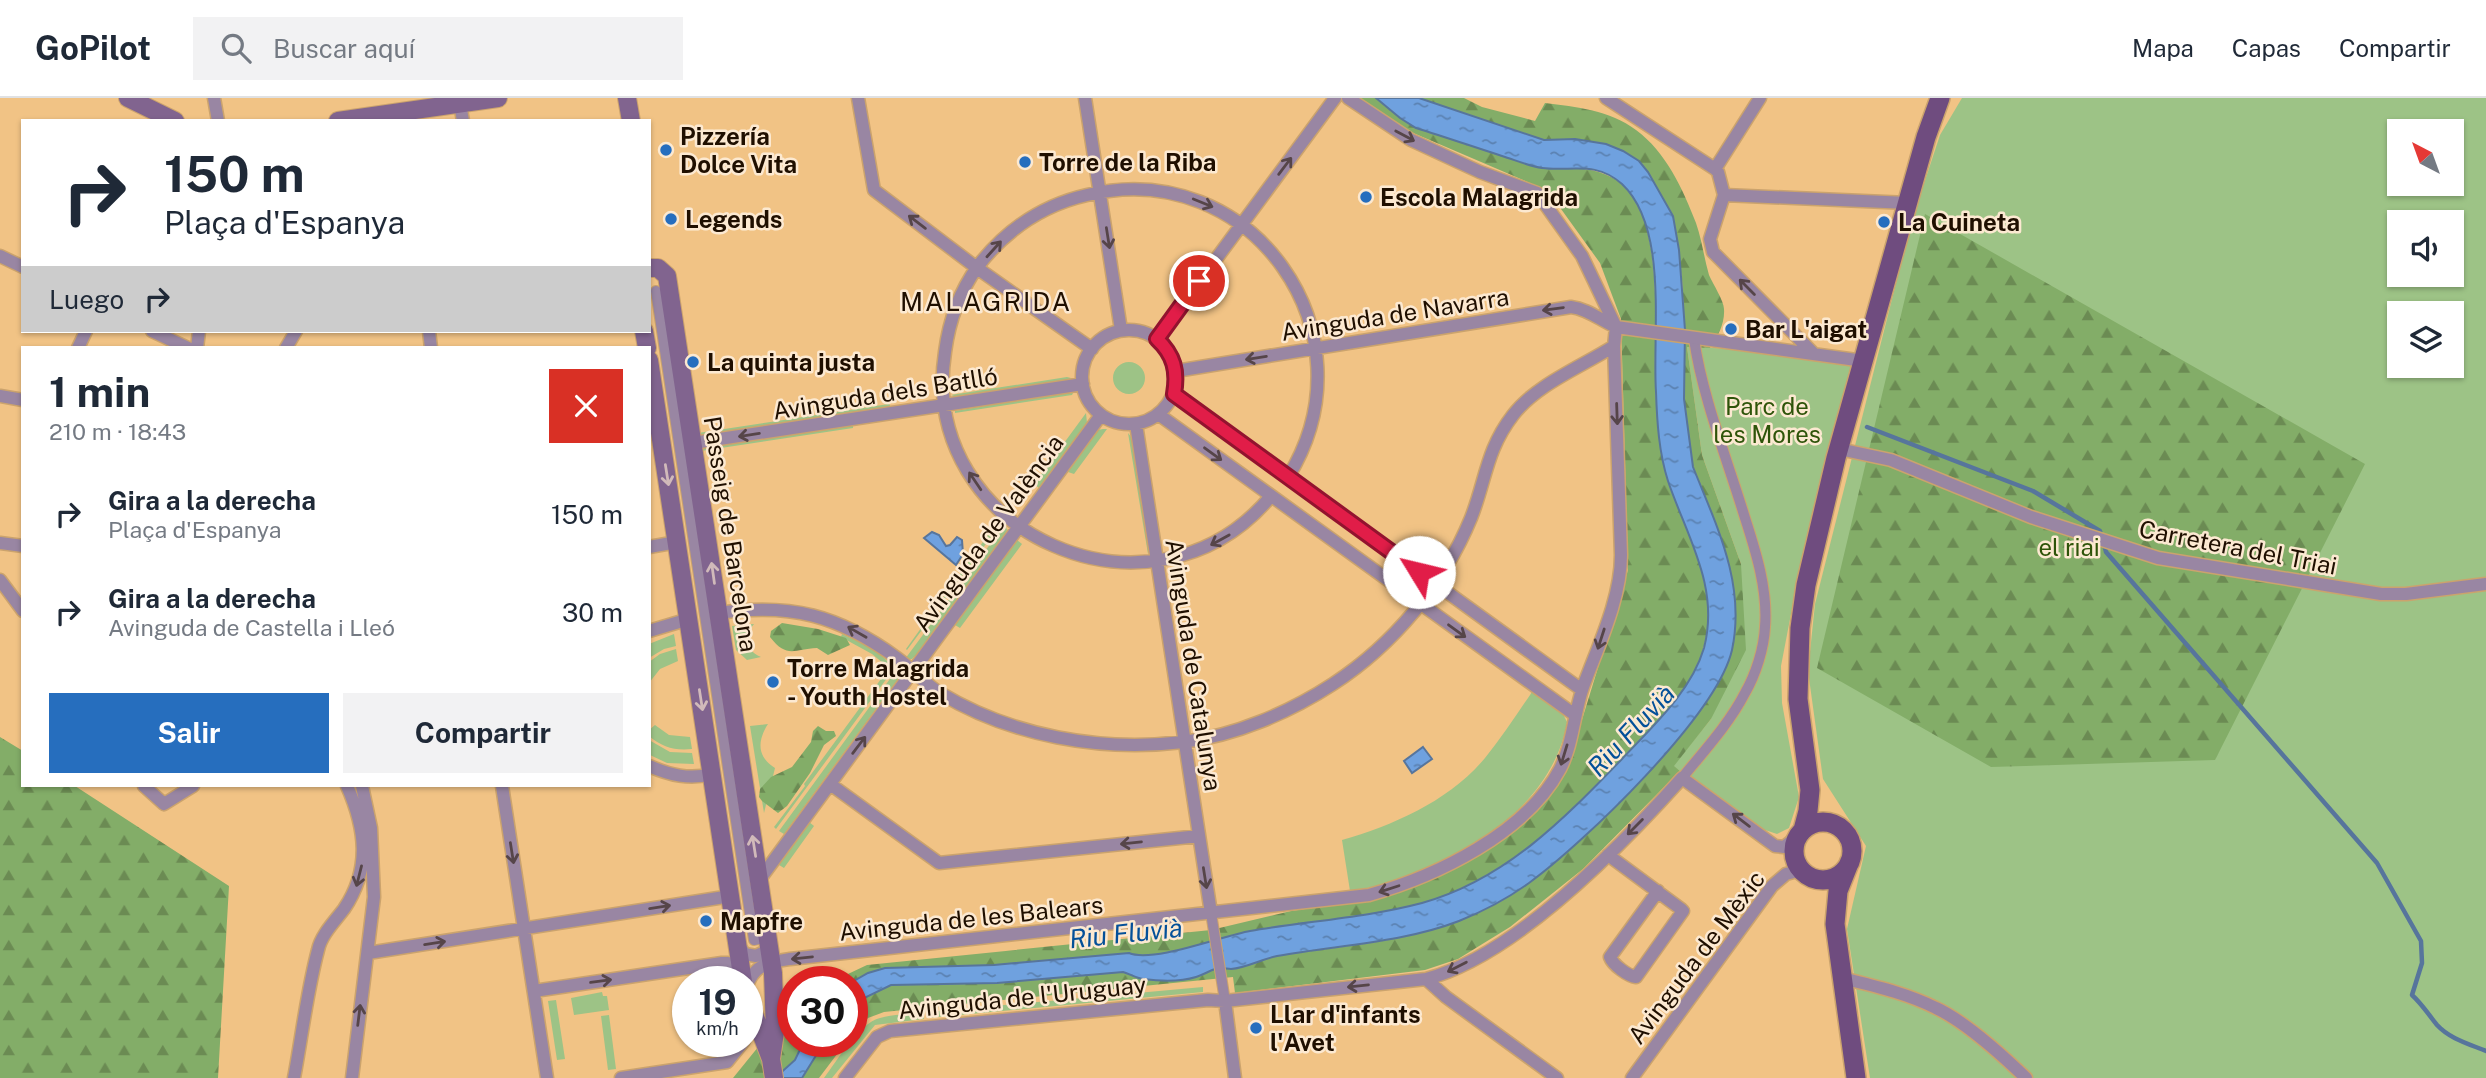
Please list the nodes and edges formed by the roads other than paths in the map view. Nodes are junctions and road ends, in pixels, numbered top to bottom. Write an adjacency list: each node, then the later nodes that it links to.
1 (128, 98): 15 (main road)
2 (214, 98): 16 (street)
3 (498, 98): 13 (main road)
4 (627, 98): 18 (main road)
5 (858, 98): 28 (street, one-way to 5)
6 (1084, 98): 21 (street)
7 (1335, 98): 24 (street, one-way to 7)
8 (1348, 98): 30 (street, one-way to 30)
9 (1606, 98): 20 (street)
10 (1760, 98): 20 (street)
11 (1940, 98): 19 (main road)
12 (1955, 98): 19 (main road)
13 (461, 107): 14 (main road)
14 (414, 115): 17 (main road)
15 (171, 119)
16 (218, 119)
17 (363, 119)
18 (631, 119)
19 (1926, 137): 23 (main road)
20 (1715, 169): 22 (street)
21 (1100, 192): 24 (street, one-way to 24); 28 (street, one-way to 21); 31 (street, one-way to 31)
22 (1724, 195): 23 (street); 39 (street, one-way to 22)
23 (1908, 203): 40 (main road)
24 (1241, 224): 33 (street); 37 (street)
25 (0, 256): 27 (street)
26 (651, 264): 51 (main road, Passeig de Barcelona)
27 (21, 266)
28 (977, 268): 38 (street); 47 (street)
29 (656, 291): 96 (street, Passeig de Barcelona)
30 (1616, 327): 34 (street); 36 (street, Avinguda de les Balears); 37 (street, Avinguda de Navarra, one-way to 37)
31 (1121, 330): 33 (street); 38 (street)
32 (156, 333): 35 (street)
33 (1157, 339): 41 (street)
34 (1693, 343): 39 (street); 76 (street)
35 (184, 346)
36 (1614, 346): 62 (street); 70 (street, Avinguda de les Balears, one-way to 70)
37 (1316, 348): 41 (street, Avinguda de Navarra, one-way to 41); 53 (street)
38 (1092, 349): 43 (street)
39 (1813, 353): 40 (street)
40 (1864, 361): 52 (main road)
41 (1176, 371): 44 (street)
42 (651, 372): 56 (main road, one-way to 56)
43 (1083, 384): 47 (street, Avinguda dels Batlló); 49 (street)
44 (1174, 394): 48 (street); 53 (street)
45 (0, 396): 46 (street)
46 (21, 400)
47 (945, 405): 51 (street, Avinguda dels Batlló, one-way to 51); 55 (street, one-way to 47)
48 (1158, 414): 50 (street); 54 (street, one-way to 54)
49 (1101, 415): 50 (street); 55 (street, Avinguda de València)
50 (1136, 424): 60 (street, Avinguda de Catalunya)
51 (693, 443): 66 (main road, Passeig de Barcelona, one-way to 51)
52 (1839, 449): 63 (street, Carretera del Triai); 74 (main road)
53 (1288, 477): 62 (street)
54 (1271, 496): 60 (street, one-way to 60); 64 (street)
55 (1019, 527): 60 (street); 69 (street, Avinguda de València)
56 (677, 542): 59 (street); 67 (main road)
57 (0, 543): 58 (street)
58 (21, 546)
59 (651, 547)
60 (1156, 562): 72 (street, Avinguda de Catalunya)
61 (0, 580): 65 (street)
62 (1436, 584): 64 (street); 70 (street)
63 (2486, 584)
64 (1420, 605): 71 (street, one-way to 71); 72 (street)
65 (21, 608)
66 (719, 613): 69 (street, one-way to 66); 89 (main road, Passeig de Barcelona, one-way to 66)
67 (689, 619): 68 (street); 75 (main road, one-way to 75)
68 (651, 630)
69 (913, 671): 72 (street); 77 (street, Avinguda de València, one-way to 69)
70 (1582, 690): 71 (street, Avinguda de les Balears)
71 (1575, 715): 92 (street, Avinguda de les Balears, one-way to 92)
72 (1184, 742): 85 (street, Avinguda de Catalunya)
73 (651, 767): 75 (street)
74 (1809, 768): 83 (main road); 84 (main road)
75 (712, 774): 91 (main road)
76 (1682, 778): 84 (street, one-way to 76); 86 (street, Avinguda de l'Uruguay, one-way to 86)
77 (830, 784): 85 (street, one-way to 77); 89 (street, Avinguda de València)
78 (145, 787): 79 (street)
79 (191, 787)
80 (347, 787): 111 (street, one-way to 111)
81 (362, 787): 97 (street)
82 (502, 787): 94 (street, one-way to 94)
83 (1844, 830): 84 (main road); 87 (main road)
84 (1800, 834): 88 (main road)
85 (1199, 835): 92 (street, Avinguda de Catalunya, one-way to 92)
86 (1608, 855): 90 (street); 104 (street, Avinguda de l'Uruguay, one-way to 104)
87 (1850, 861): 88 (main road); 93 (main road)
88 (1802, 871): 93 (main road); 119 (street, Avinguda de Mèxic)
89 (760, 879): 96 (main road, Passeig de Barcelona)
90 (1658, 891): 90 (street)
91 (731, 896): 94 (street, one-way to 91); 95 (main road)
92 (1211, 917): 96 (street, Avinguda de les Balears, one-way to 96); 106 (street)
93 (1835, 928): 103 (main road)
94 (525, 930): 97 (street, one-way to 94); 105 (street)
95 (738, 944): 96 (street); 100 (main road)
96 (767, 948): 101 (street); 107 (main road, Passeig de Barcelona)
97 (368, 953): 112 (street, one-way to 97)
98 (702, 966): 99 (street, one-way to 99)
99 (731, 966)
100 (741, 966)
101 (758, 966)
102 (672, 970): 105 (street, one-way to 102)
103 (1842, 978): 120 (main road); 121 (street)
104 (1426, 979): 106 (street, Avinguda de l'Uruguay, one-way to 106); 118 (street)
105 (534, 991): 113 (street)
106 (1225, 1001): 116 (street, Avinguda de l'Uruguay); 117 (street)
107 (763, 1042)
108 (734, 1057): 110 (street)
109 (760, 1057): 115 (main road)
110 (698, 1072): 114 (street)
111 (294, 1078)
112 (352, 1078)
113 (547, 1078)
114 (621, 1078)
115 (774, 1078)
116 (845, 1078)
117 (1235, 1078)
118 (1556, 1078)
119 (1632, 1078)
120 (1856, 1078)
121 (2026, 1078)

